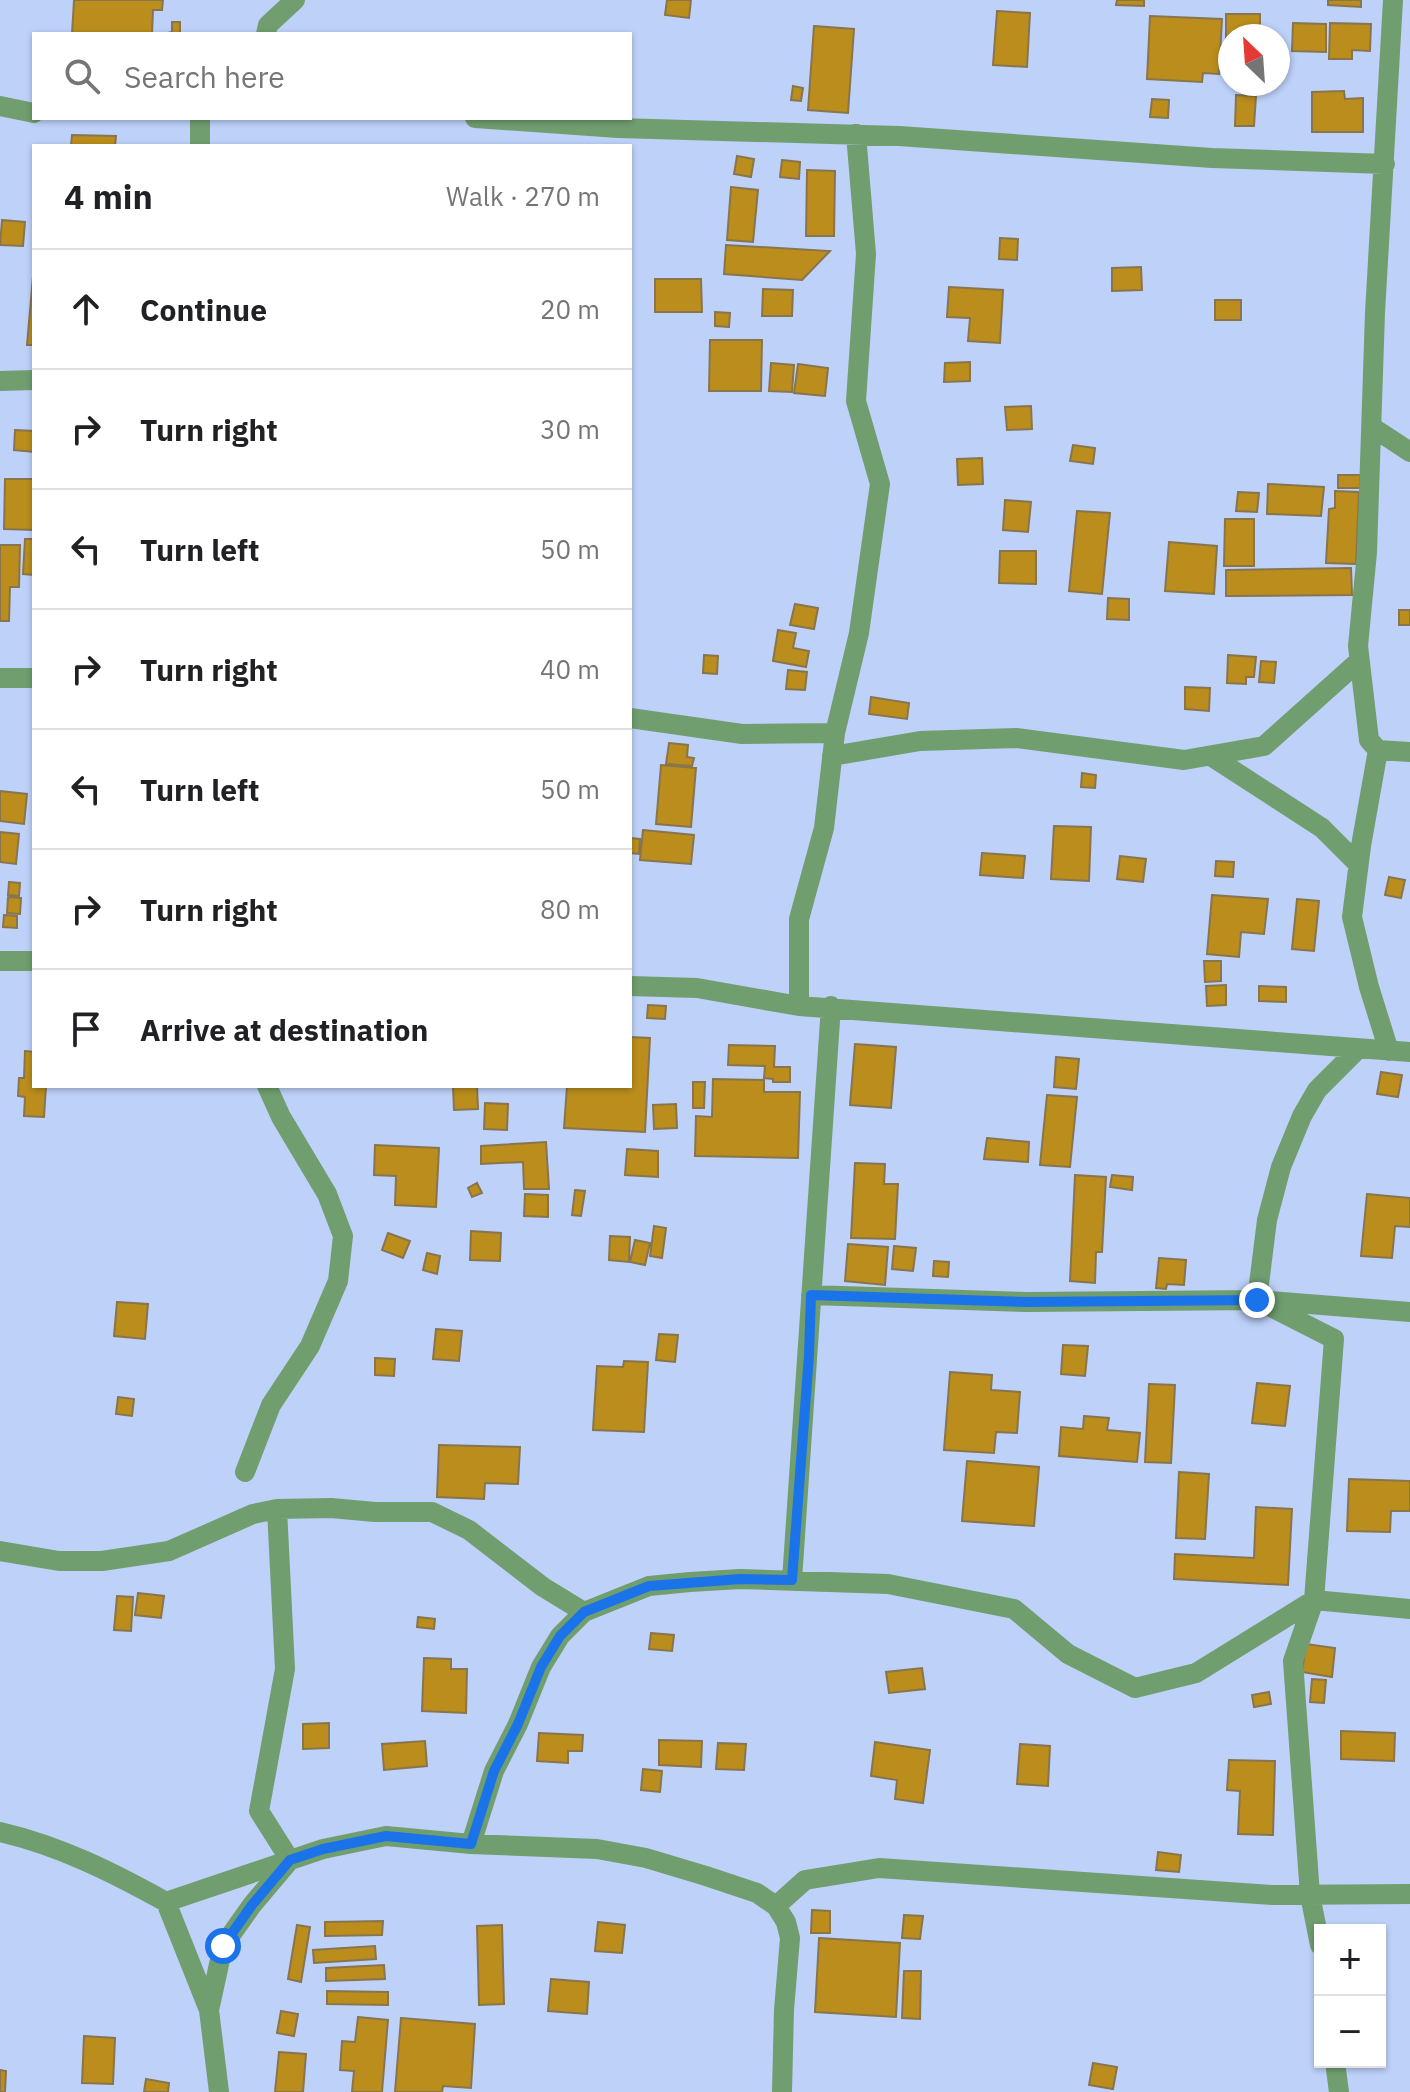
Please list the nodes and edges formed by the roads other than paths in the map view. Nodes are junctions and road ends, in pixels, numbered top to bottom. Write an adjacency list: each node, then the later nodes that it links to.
1 (295, 0): 3 (street)
2 (1393, 0): 10 (street)
3 (266, 32)
4 (0, 106): 5 (street)
5 (32, 113)
6 (200, 120): 9 (street)
7 (504, 120): 8 (street)
8 (856, 134): 10 (street); 19 (street)
9 (200, 144)
10 (1385, 164): 13 (street)
11 (32, 380): 12 (street)
12 (0, 381)
13 (1372, 427): 14 (street); 15 (street)
14 (1410, 452)
15 (1359, 661): 20 (street); 23 (street)
16 (0, 678): 17 (street)
17 (32, 678)
18 (632, 718): 19 (street)
19 (835, 733): 22 (street)
20 (1378, 750): 21 (street); 24 (street)
21 (1410, 752)
22 (832, 756): 23 (street); 28 (street)
23 (1211, 756): 24 (street)
24 (1358, 864): 31 (street)
25 (0, 961): 26 (street)
26 (32, 961)
27 (632, 986): 28 (street)
28 (799, 1006): 29 (street)
29 (831, 1006): 30 (street); 33 (street)
30 (1357, 1050): 31 (street); 34 (street)
31 (1400, 1051)
32 (268, 1088): 36 (street)
33 (811, 1295): 34 (street); 39 (street)
34 (1257, 1300): 35 (street); 40 (street)
35 (1410, 1312)
36 (245, 1472)
37 (277, 1509): 38 (street); 42 (street); 45 (street)
38 (0, 1551)
39 (792, 1580): 40 (street); 42 (street)
40 (1314, 1600): 41 (street); 47 (street)
41 (1410, 1609)
42 (584, 1612): 44 (street)
43 (0, 1832): 48 (street)
44 (471, 1844): 45 (street); 49 (street)
45 (290, 1860): 48 (street); 51 (street)
46 (1410, 1894): 47 (street)
47 (1310, 1895): 49 (street); 50 (street)
48 (166, 1902): 51 (street)
49 (776, 1906): 54 (street)
50 (1316, 1924)
51 (209, 2010): 53 (street)
52 (1336, 2068): 55 (street)
53 (219, 2092)
54 (782, 2092)
55 (1339, 2092)

